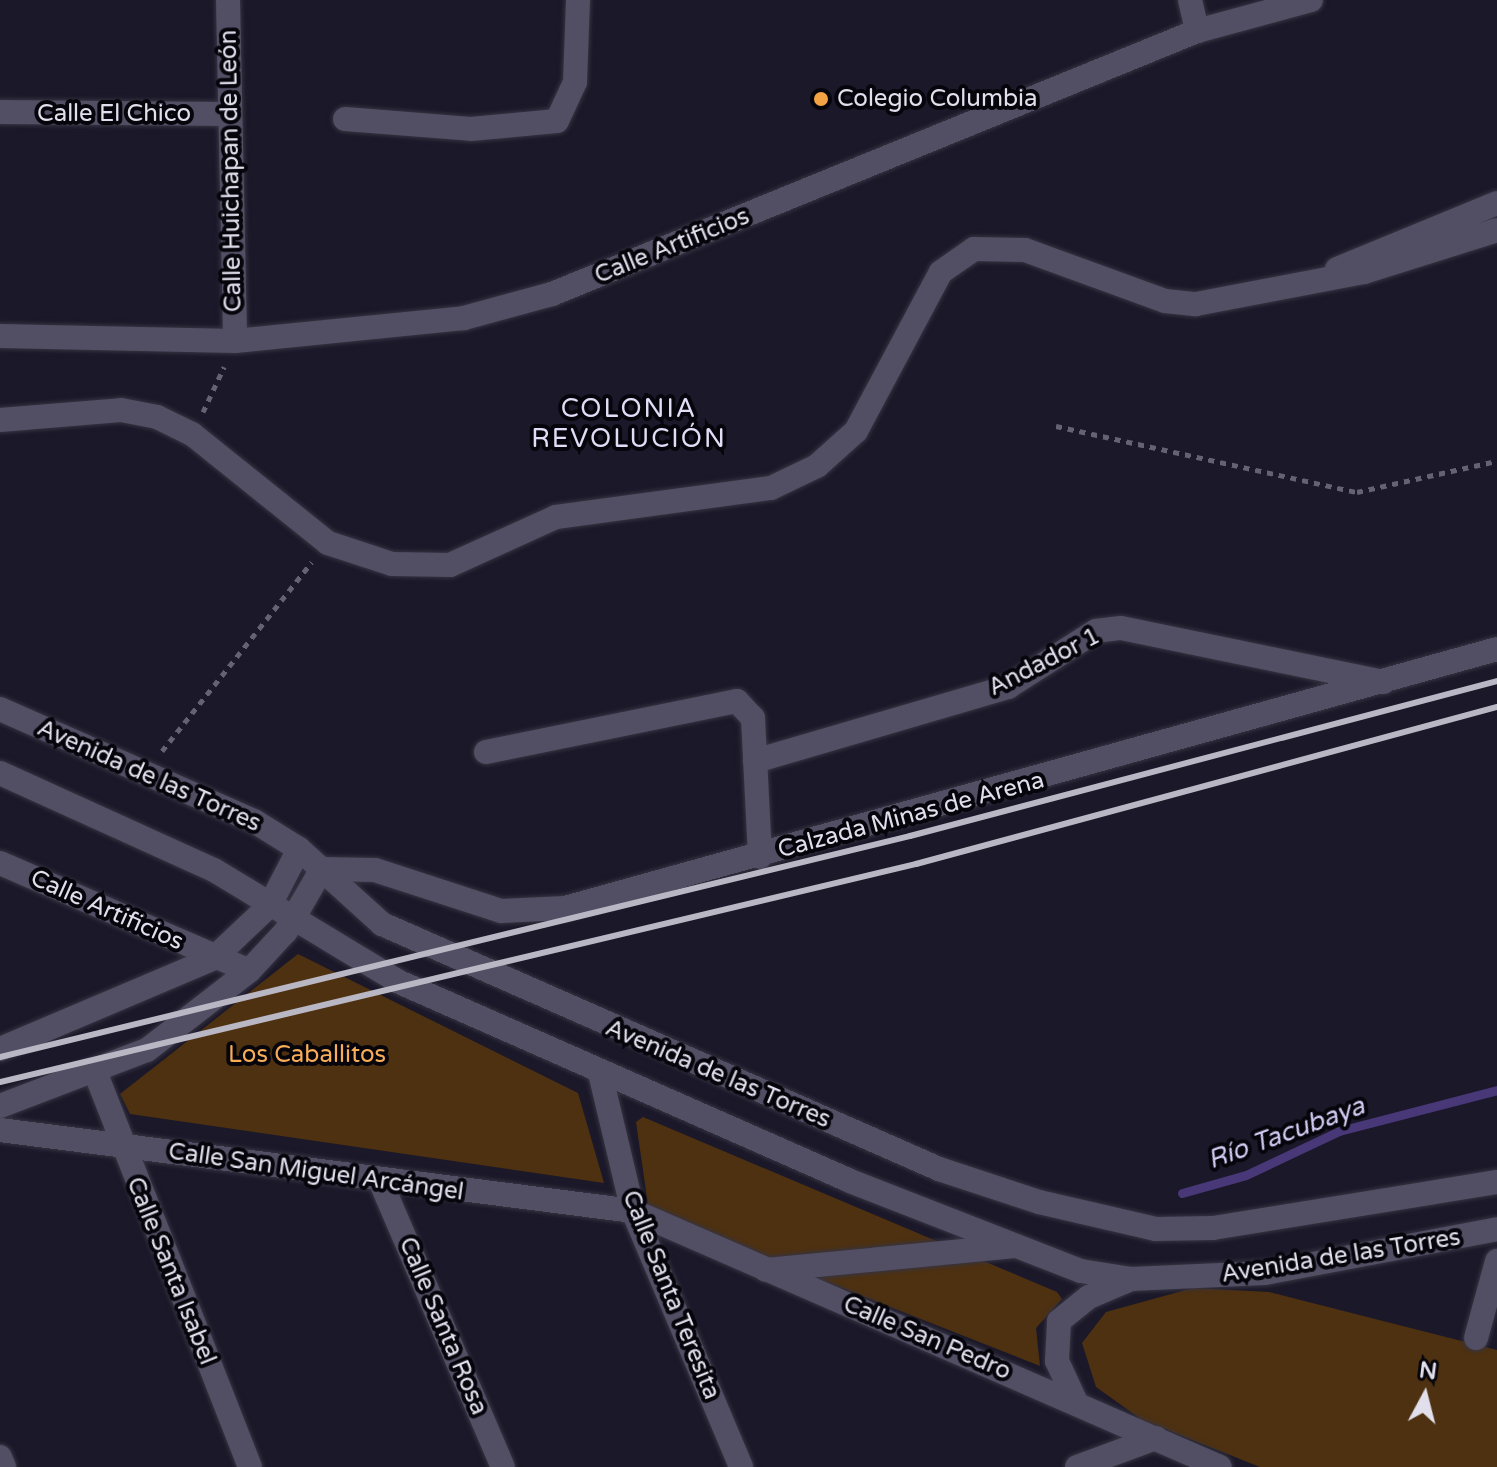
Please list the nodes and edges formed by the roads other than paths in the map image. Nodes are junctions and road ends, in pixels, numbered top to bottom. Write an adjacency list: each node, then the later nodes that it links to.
1 (228, 0): 7 (street, Calle Huichapan de León)
2 (578, 0): 8 (street)
3 (1190, 0): 5 (street)
4 (1311, 0): 5 (street, Calle Artificios)
5 (1197, 31): 13 (street, Calle Artificios)
6 (0, 112): 7 (street, Calle El Chico)
7 (227, 114): 13 (street, Calle Huichapan de León)
8 (345, 119)
9 (1497, 203): 11 (street)
10 (1497, 230): 11 (street)
11 (1314, 281): 14 (street)
12 (0, 336): 13 (street, Calle Artificios)
13 (235, 341)
14 (0, 420)
15 (1497, 649): 16 (street, Calzada Minas de Arena)
16 (1385, 682): 19 (street, Andador 1); 22 (street, Calzada Minas de Arena)
17 (0, 709): 21 (street, Avenida de las Torres)
18 (486, 752): 19 (street)
19 (755, 761): 22 (street)
20 (0, 773): 25 (street, Avenida de las Torres)
21 (299, 849): 24 (street, Avenida de las Torres); 25 (street)
22 (760, 857): 24 (street, Calzada Minas de Arena)
23 (0, 863): 27 (street, Calle Artificios)
24 (322, 869): 26 (street); 35 (street, Avenida de las Torres)
25 (270, 905): 26 (street, Avenida de las Torres); 27 (street)
26 (293, 918): 28 (street); 30 (street, Avenida de las Torres)
27 (214, 958): 28 (street, Calle Artificios); 29 (street)
28 (249, 971): 31 (street)
29 (0, 1049)
30 (600, 1073): 37 (street, Calle Santa Teresita); 39 (street, Avenida de las Torres)
31 (96, 1074): 32 (street); 34 (street, Calle Santa Isabel)
32 (0, 1106)
33 (0, 1130): 34 (street, Calle San Miguel Arcángel)
34 (119, 1143): 36 (street, Calle San Miguel Arcángel); 48 (street, Calle Santa Isabel)
35 (1497, 1182)
36 (382, 1185): 37 (street, Calle San Miguel Arcángel); 49 (street, Calle Santa Rosa)
37 (633, 1211): 41 (street, Calle San Pedro); 50 (street, Calle Santa Teresita)
38 (1497, 1229): 42 (street, Avenida de las Torres)
39 (1015, 1246): 41 (street); 42 (street, Avenida de las Torres)
40 (1497, 1261): 43 (street)
41 (764, 1270): 44 (street, Calle San Pedro)
42 (1131, 1279): 44 (street)
43 (1476, 1338)
44 (1075, 1400): 45 (street, Calle San Pedro)
45 (1156, 1438): 51 (street); 52 (street, Calle San Pedro)
46 (0, 1457): 47 (street)
47 (4, 1467)
48 (250, 1467)
49 (503, 1467)
50 (741, 1467)
51 (1077, 1467)
52 (1220, 1467)

